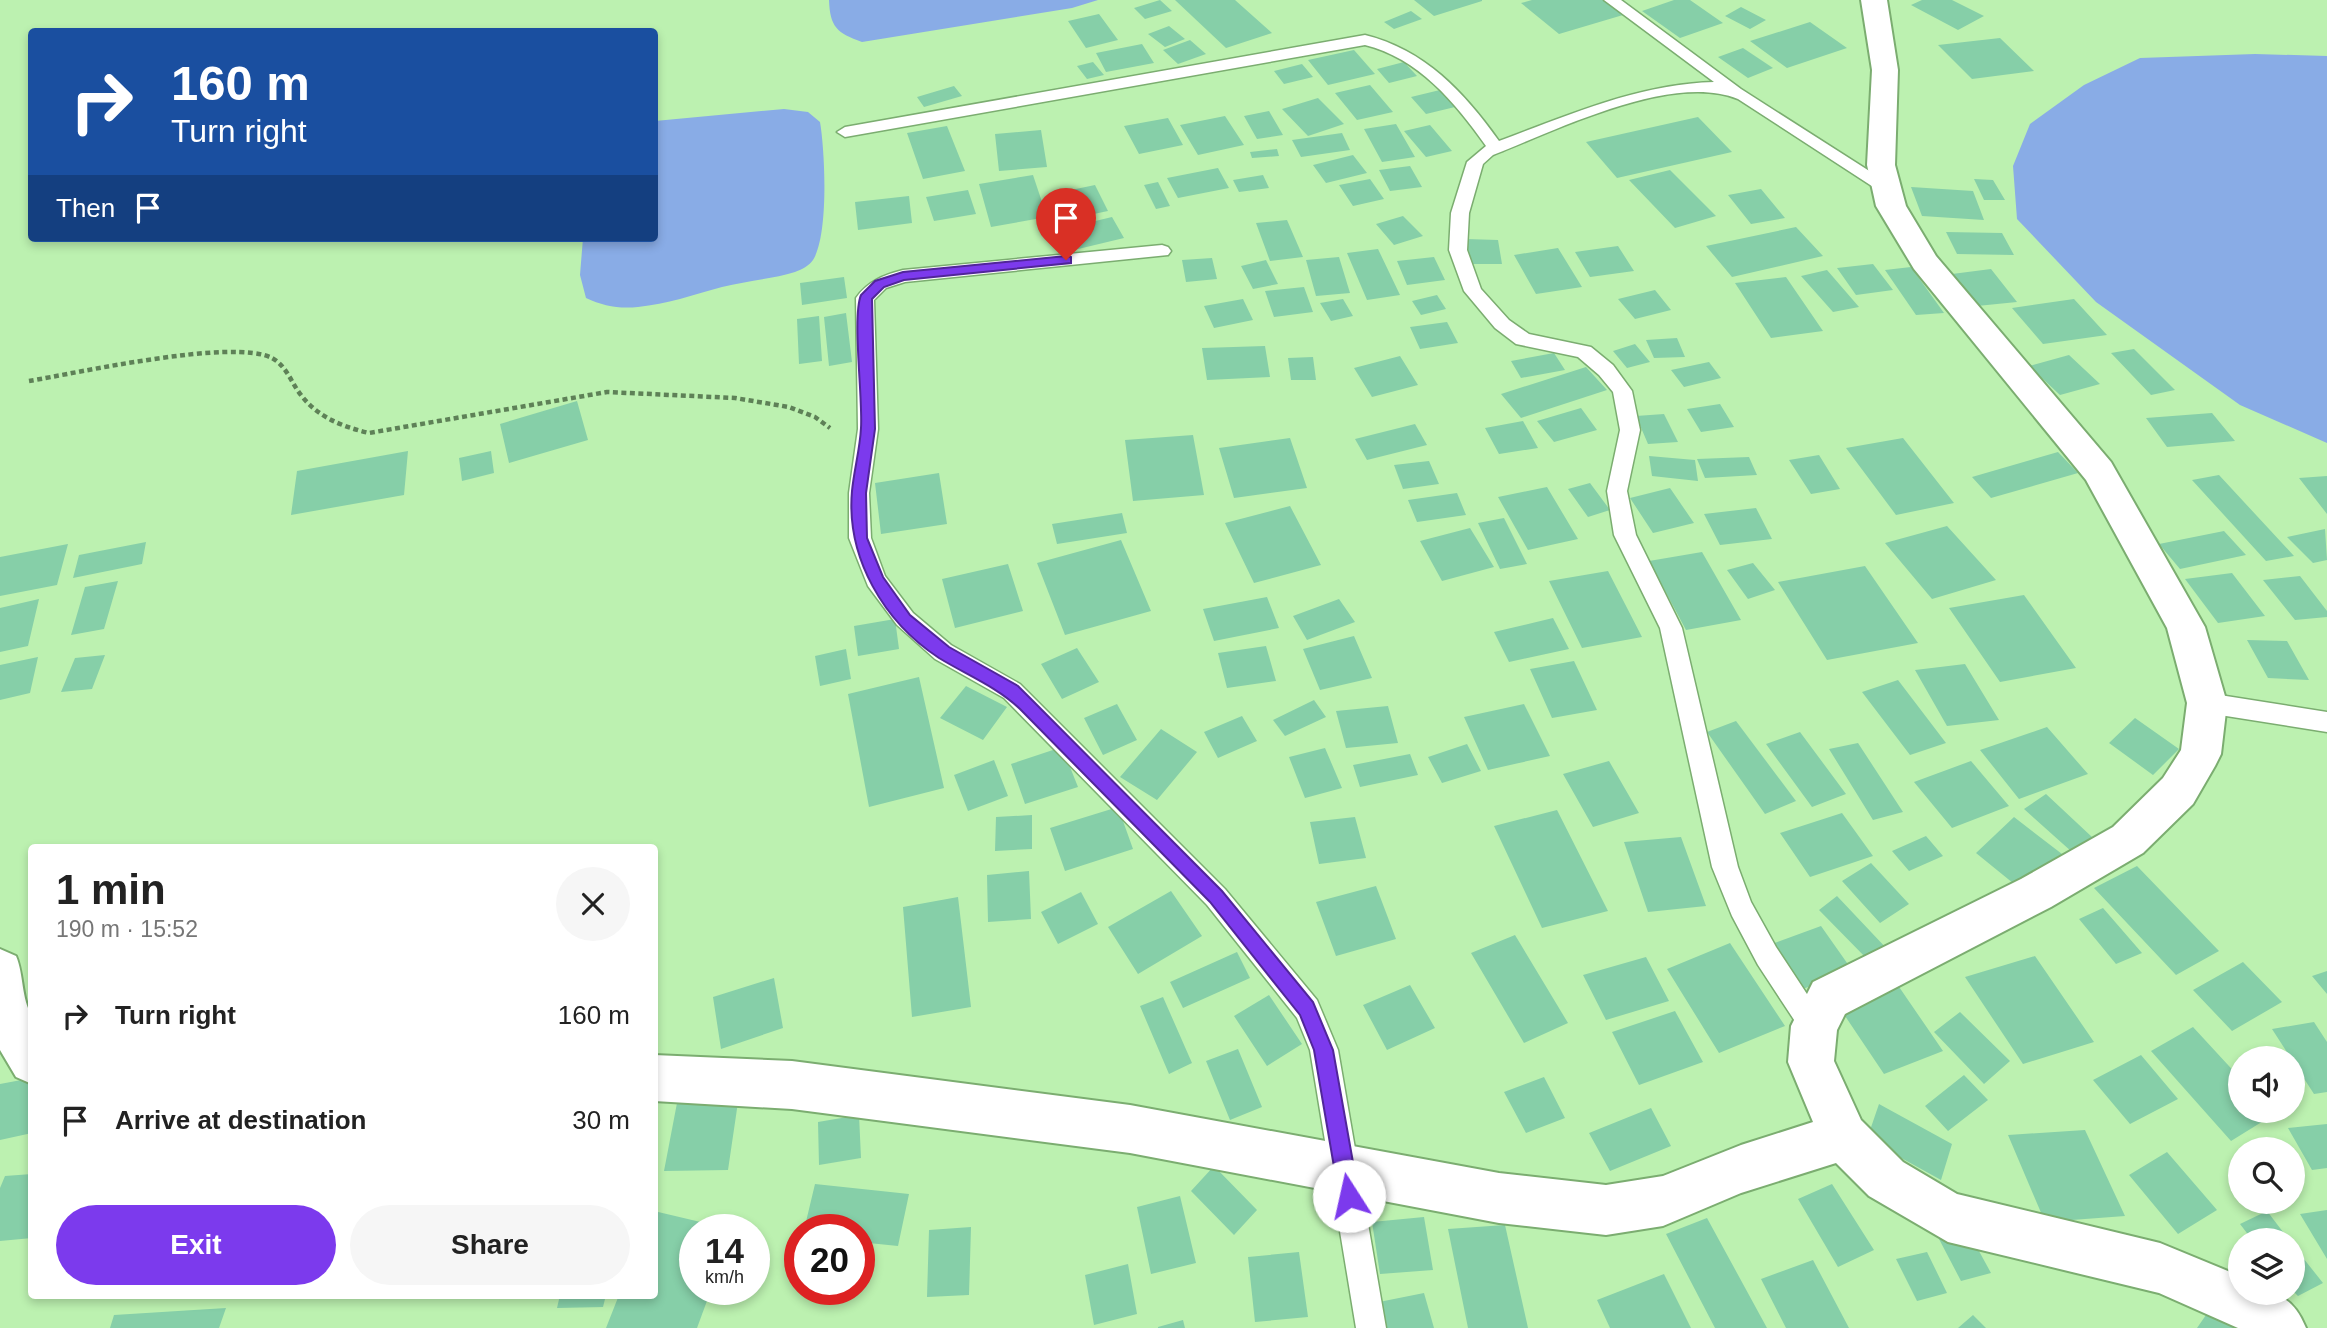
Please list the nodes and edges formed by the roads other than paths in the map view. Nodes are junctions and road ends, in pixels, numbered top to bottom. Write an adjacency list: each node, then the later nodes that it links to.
1 (1611, 0): 3 (lane)
2 (1874, 0): 6 (street)
3 (1744, 96): 5 (lane); 6 (lane)
4 (845, 132): 5 (lane)
5 (1496, 148): 11 (lane)
6 (1887, 188): 8 (street)
7 (1162, 251): 15 (lane)
8 (2207, 703): 9 (lane); 11 (street)
9 (2327, 722)
10 (0, 971): 12 (street)
11 (1814, 1026): 14 (street)
12 (28, 1054)
13 (658, 1078): 15 (street)
14 (1844, 1137): 15 (street); 17 (street)
15 (1345, 1169): 16 (lane)
16 (1371, 1328)
17 (2280, 1328)

